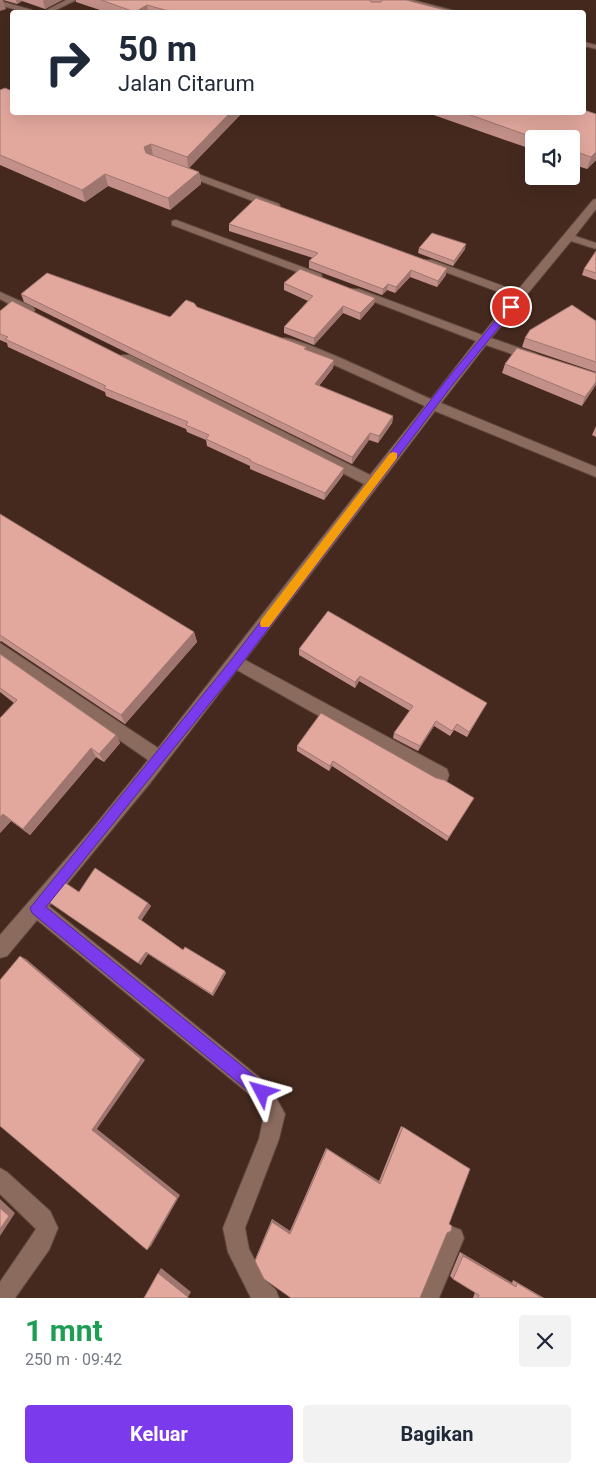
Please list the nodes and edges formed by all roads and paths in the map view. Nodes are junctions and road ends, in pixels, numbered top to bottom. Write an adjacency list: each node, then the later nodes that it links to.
1 (72, 0): 5 (street)
2 (404, 0): 6 (street)
3 (0, 3): 4 (street)
4 (23, 10)
5 (51, 10)
6 (446, 10)
7 (170, 167): 9 (street)
8 (596, 202): 11 (street)
9 (281, 208)
10 (176, 223): 14 (street)
11 (571, 238): 12 (street); 17 (street)
12 (596, 246)
13 (419, 258): 17 (street)
14 (327, 280)
15 (345, 287): 20 (street)
16 (0, 295): 18 (street)
17 (520, 296): 20 (street)
18 (44, 317)
19 (277, 337): 23 (street)
20 (484, 340): 22 (street); 23 (street)
21 (115, 353): 25 (street)
22 (540, 359)
23 (434, 404): 24 (street); 25 (street)
24 (596, 472)
25 (372, 482): 27 (street)
26 (0, 649): 28 (street)
27 (236, 662): 28 (street); 29 (street)
28 (159, 758): 30 (street)
29 (441, 775)
30 (37, 908): 31 (street); 35 (street)
31 (0, 949)
32 (0, 1179): 34 (street)
33 (453, 1238): 36 (street)
34 (2, 1298)
35 (268, 1298)
36 (428, 1298)

